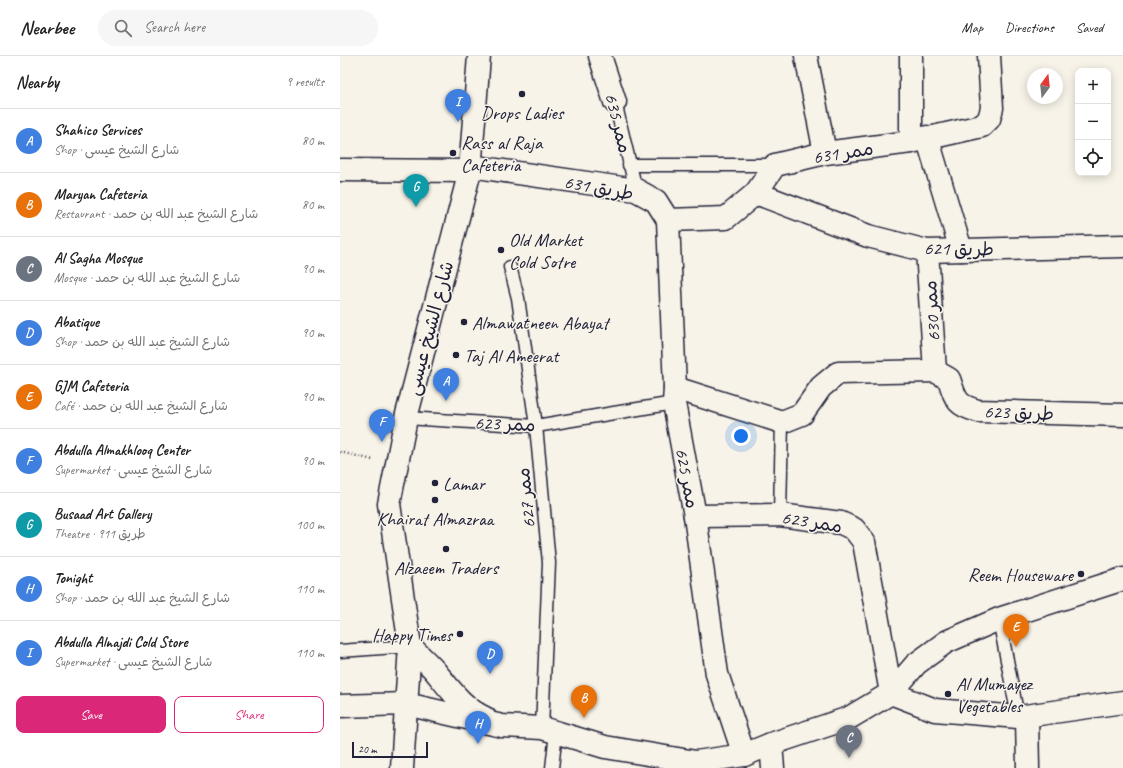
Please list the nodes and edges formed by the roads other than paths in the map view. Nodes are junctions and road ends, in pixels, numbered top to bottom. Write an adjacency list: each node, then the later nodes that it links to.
1 (478, 56): 11 (street, شارع الشيخ عيسى)
2 (600, 56): 6 (street, ممر 635)
3 (806, 56): 8 (street)
4 (911, 56): 7 (street)
5 (989, 56): 7 (street, ممر 631)
6 (615, 102): 9 (lane, ممر 635)
7 (919, 140): 8 (street, ممر 631); 18 (street)
8 (826, 153): 10 (street, ممر 631)
9 (629, 165): 10 (lane, ممر 631); 13 (lane, ممر 635)
10 (774, 165): 14 (street)
11 (470, 169): 12 (street, طريق 631); 13 (street, طريق 631); 24 (street, شارع الشيخ عيسى)
12 (340, 170)
13 (636, 190): 15 (street, طريق 631)
14 (756, 193): 16 (street); 19 (street, طريق 621)
15 (656, 201): 16 (street, ممر 625)
16 (668, 220): 22 (street, ممر 625)
17 (1123, 246): 18 (street, طريق 621)
18 (961, 250): 19 (street, طريق 621)
19 (927, 251): 21 (street, ممر 630)
20 (510, 267): 26 (lane, ممر 627)
21 (935, 372): 23 (street, طريق 623); 25 (street)
22 (675, 395): 25 (street, ممر 623); 26 (lane, ممر 623); 28 (street, ممر 625)
23 (1123, 414)
24 (406, 418): 26 (lane, ممر 623); 31 (street, شارع الشيخ عيسى)
25 (782, 422): 27 (lane)
26 (536, 426): 39 (lane, ممر 627)
27 (780, 515): 28 (street, ممر 623); 33 (street, ممر 623)
28 (695, 516): 41 (street, ممر 625)
29 (1123, 579): 30 (street)
30 (999, 619): 33 (street); 37 (lane)
31 (410, 646): 32 (lane); 35 (street, شارع الشيخ عيسى); 38 (street)
32 (340, 651)
33 (891, 693): 37 (street); 40 (street)
34 (1123, 702): 37 (street)
35 (406, 704): 36 (street); 38 (street); 42 (street, شارع الشيخ عيسى)
36 (340, 706)
37 (1023, 717): 45 (street)
38 (502, 726): 39 (street)
39 (549, 730): 41 (street); 43 (lane, ممر 627)
40 (771, 744): 41 (street); 44 (street)
41 (744, 754)
42 (402, 768)
43 (552, 768)
44 (773, 768)
45 (1028, 768)

